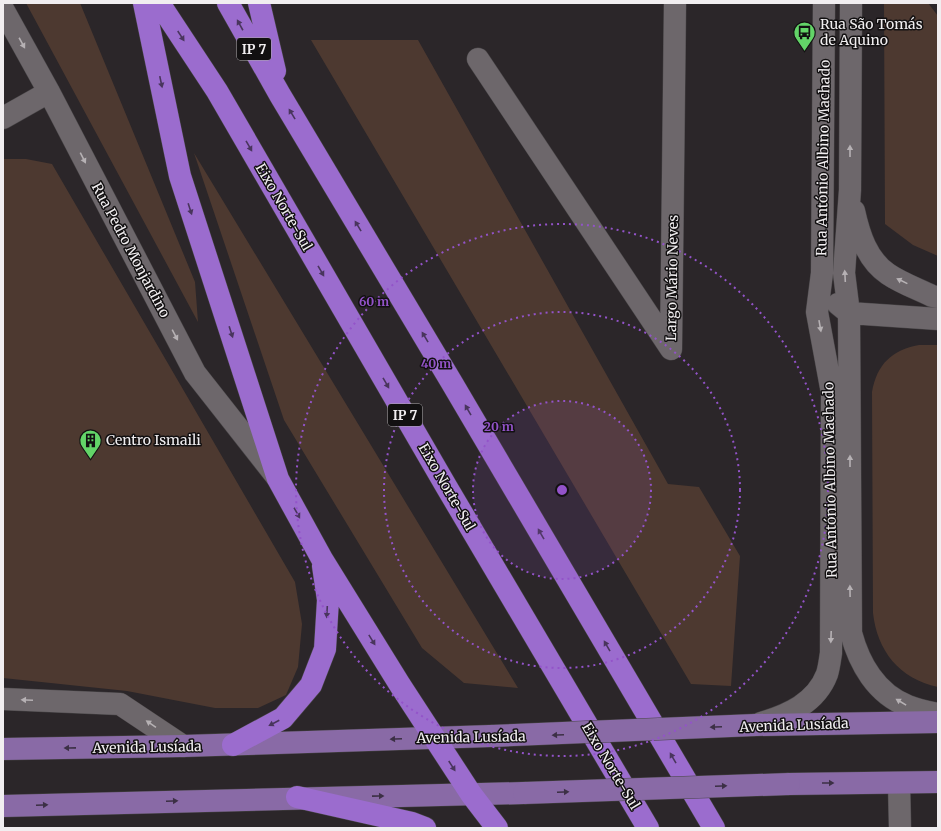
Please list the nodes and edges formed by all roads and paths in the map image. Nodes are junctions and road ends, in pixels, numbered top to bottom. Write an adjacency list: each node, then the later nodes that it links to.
1 (144, 3): 18 (highway, one-way to 18)
2 (159, 3): 35 (highway, Eixo Norte-Sul / IP 7, one-way to 35)
3 (228, 3): 11 (highway, IP 7, one-way to 3)
4 (259, 3): 11 (highway)
5 (675, 3): 9 (street, Largo Mário Neves)
6 (824, 3): 14 (street, Rua António Albino Machado)
7 (851, 3): 13 (street, Rua António Albino Machado, one-way to 7)
8 (3, 9): 10 (street, Rua Pedro Monjardino, one-way to 10)
9 (478, 59)
10 (49, 92): 12 (street); 18 (street, Rua Pedro Monjardino, one-way to 18)
11 (280, 95): 36 (highway, IP 7, one-way to 11)
12 (3, 118)
13 (850, 190): 15 (street, one-way to 13); 16 (street, Rua António Albino Machado, one-way to 13)
14 (822, 273): 16 (street); 23 (street, Rua António Albino Machado, one-way to 23)
15 (938, 297)
16 (849, 314): 17 (street); 21 (street, Rua António Albino Machado, one-way to 16)
17 (938, 319)
18 (278, 479): 19 (highway, one-way to 19)
19 (322, 559): 24 (highway, one-way to 24); 25 (highway, one-way to 25)
20 (3, 699): 26 (street, one-way to 20)
21 (938, 714)
22 (938, 722): 23 (main road, Avenida Lusíada)
23 (755, 726): 24 (main road, Avenida Lusíada, one-way to 24, bridge)
24 (434, 737): 25 (main road, Avenida Lusíada, one-way to 25); 30 (highway, one-way to 30)
25 (233, 745): 26 (main road, Avenida Lusíada)
26 (183, 746): 27 (main road, Avenida Lusíada, one-way to 27)
27 (3, 749)
28 (938, 782): 29 (main road)
29 (899, 783): 30 (main road, one-way to 29, bridge); 37 (street)
30 (470, 794): 31 (main road, one-way to 30); 34 (highway)
31 (297, 797): 32 (main road, one-way to 31); 33 (highway)
32 (3, 806)
33 (424, 828)
34 (497, 828)
35 (648, 828)
36 (714, 828)
37 (900, 828)

